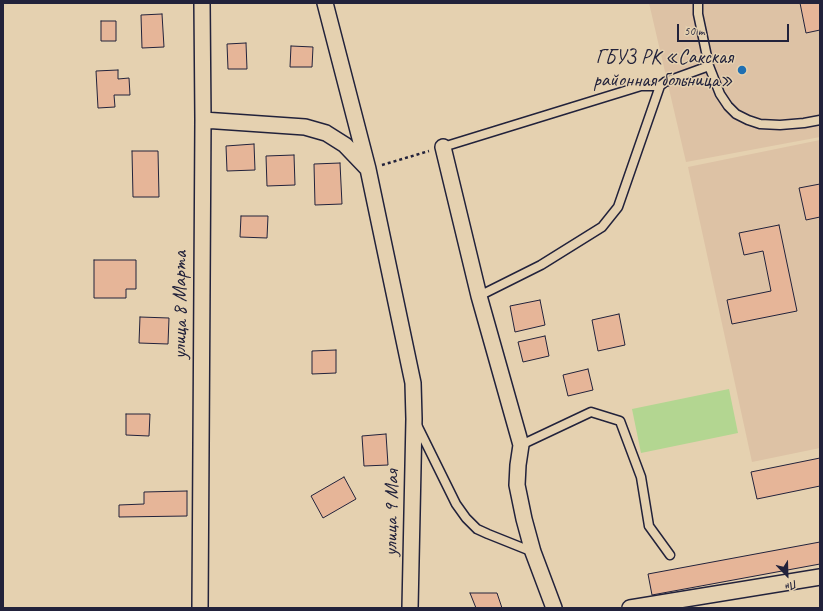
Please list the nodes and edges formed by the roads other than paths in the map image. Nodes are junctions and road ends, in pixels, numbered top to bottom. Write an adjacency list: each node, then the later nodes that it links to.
1 (202, 3): 6 (street, улица 8 Марта)
2 (325, 3): 9 (street, улица 9 Мая)
3 (698, 3): 4 (lane)
4 (709, 66): 5 (lane); 7 (lane)
5 (660, 86): 8 (lane); 10 (lane)
6 (203, 120): 9 (street); 16 (street, улица 8 Марта)
7 (820, 120)
8 (443, 147): 10 (street)
9 (368, 169): 11 (street, улица 9 Мая)
10 (479, 296): 12 (street)
11 (414, 419): 13 (lane); 17 (street, улица 9 Мая)
12 (521, 445): 13 (street); 14 (lane)
13 (533, 552): 18 (street)
14 (670, 555)
15 (820, 577): 19 (street)
16 (200, 608)
17 (410, 608)
18 (554, 608)
19 (630, 608)

